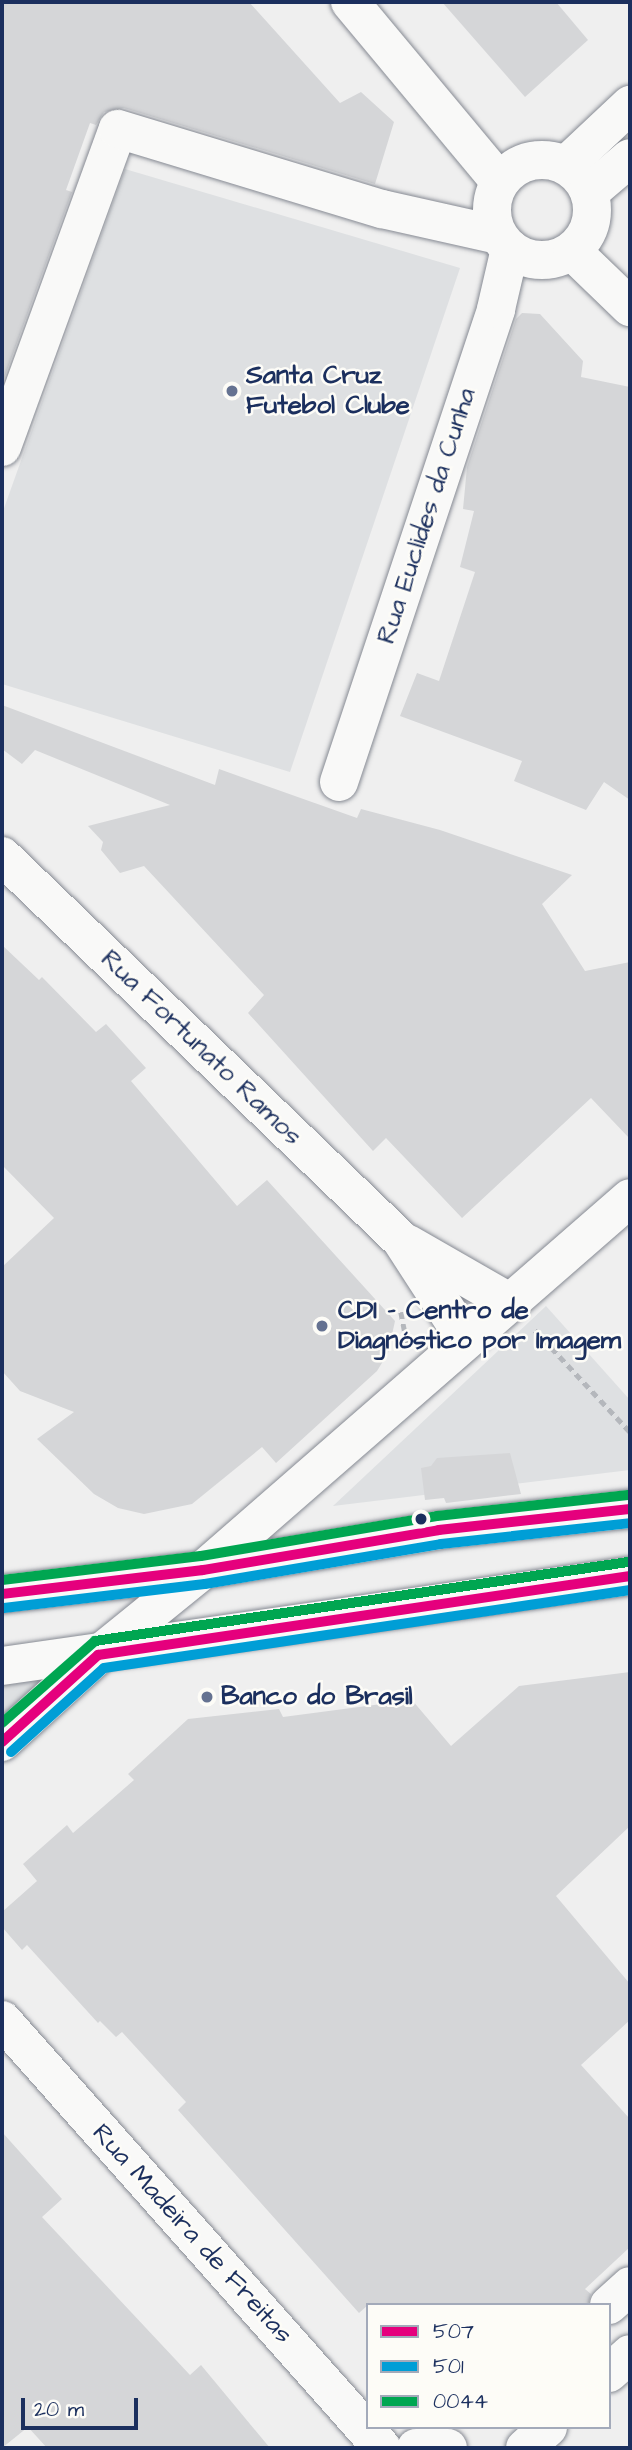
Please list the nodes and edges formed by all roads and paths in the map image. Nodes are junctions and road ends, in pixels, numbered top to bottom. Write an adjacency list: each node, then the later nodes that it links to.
1 (350, 2): 5 (street)
2 (630, 105): 4 (street)
3 (630, 158): 4 (street)
4 (578, 178): 5 (street); 7 (street)
5 (500, 182): 6 (street)
6 (504, 242): 7 (street); 9 (street); 10 (street, Rua Euclides da Cunha)
7 (572, 251): 8 (street)
8 (630, 307)
9 (2, 447)
10 (339, 782)
11 (2, 856): 13 (street, Rua Fortunato Ramos)
12 (630, 1198): 14 (street)
13 (401, 1240): 14 (street, Rua Fortunato Ramos); 15 (street, Rua Fortunato Ramos)
14 (509, 1302): 15 (street); 16 (path)
15 (466, 1340): 18 (street)
16 (630, 1432)
17 (630, 1509): 18 (street)
18 (203, 1570): 20 (street); 21 (street)
19 (630, 1576): 21 (street)
20 (2, 1594)
21 (98, 1655): 22 (street); 23 (street)
22 (2, 1666)
23 (2, 1742)
24 (2, 2020): 31 (street, Rua Madeira de Freitas)
25 (630, 2286): 26 (street)
26 (610, 2303)
27 (630, 2354): 28 (street)
28 (611, 2371)
29 (467, 2429): 33 (street)
30 (546, 2429): 34 (street)
31 (382, 2448)
32 (416, 2448): 33 (street)
33 (448, 2448)
34 (525, 2448)

